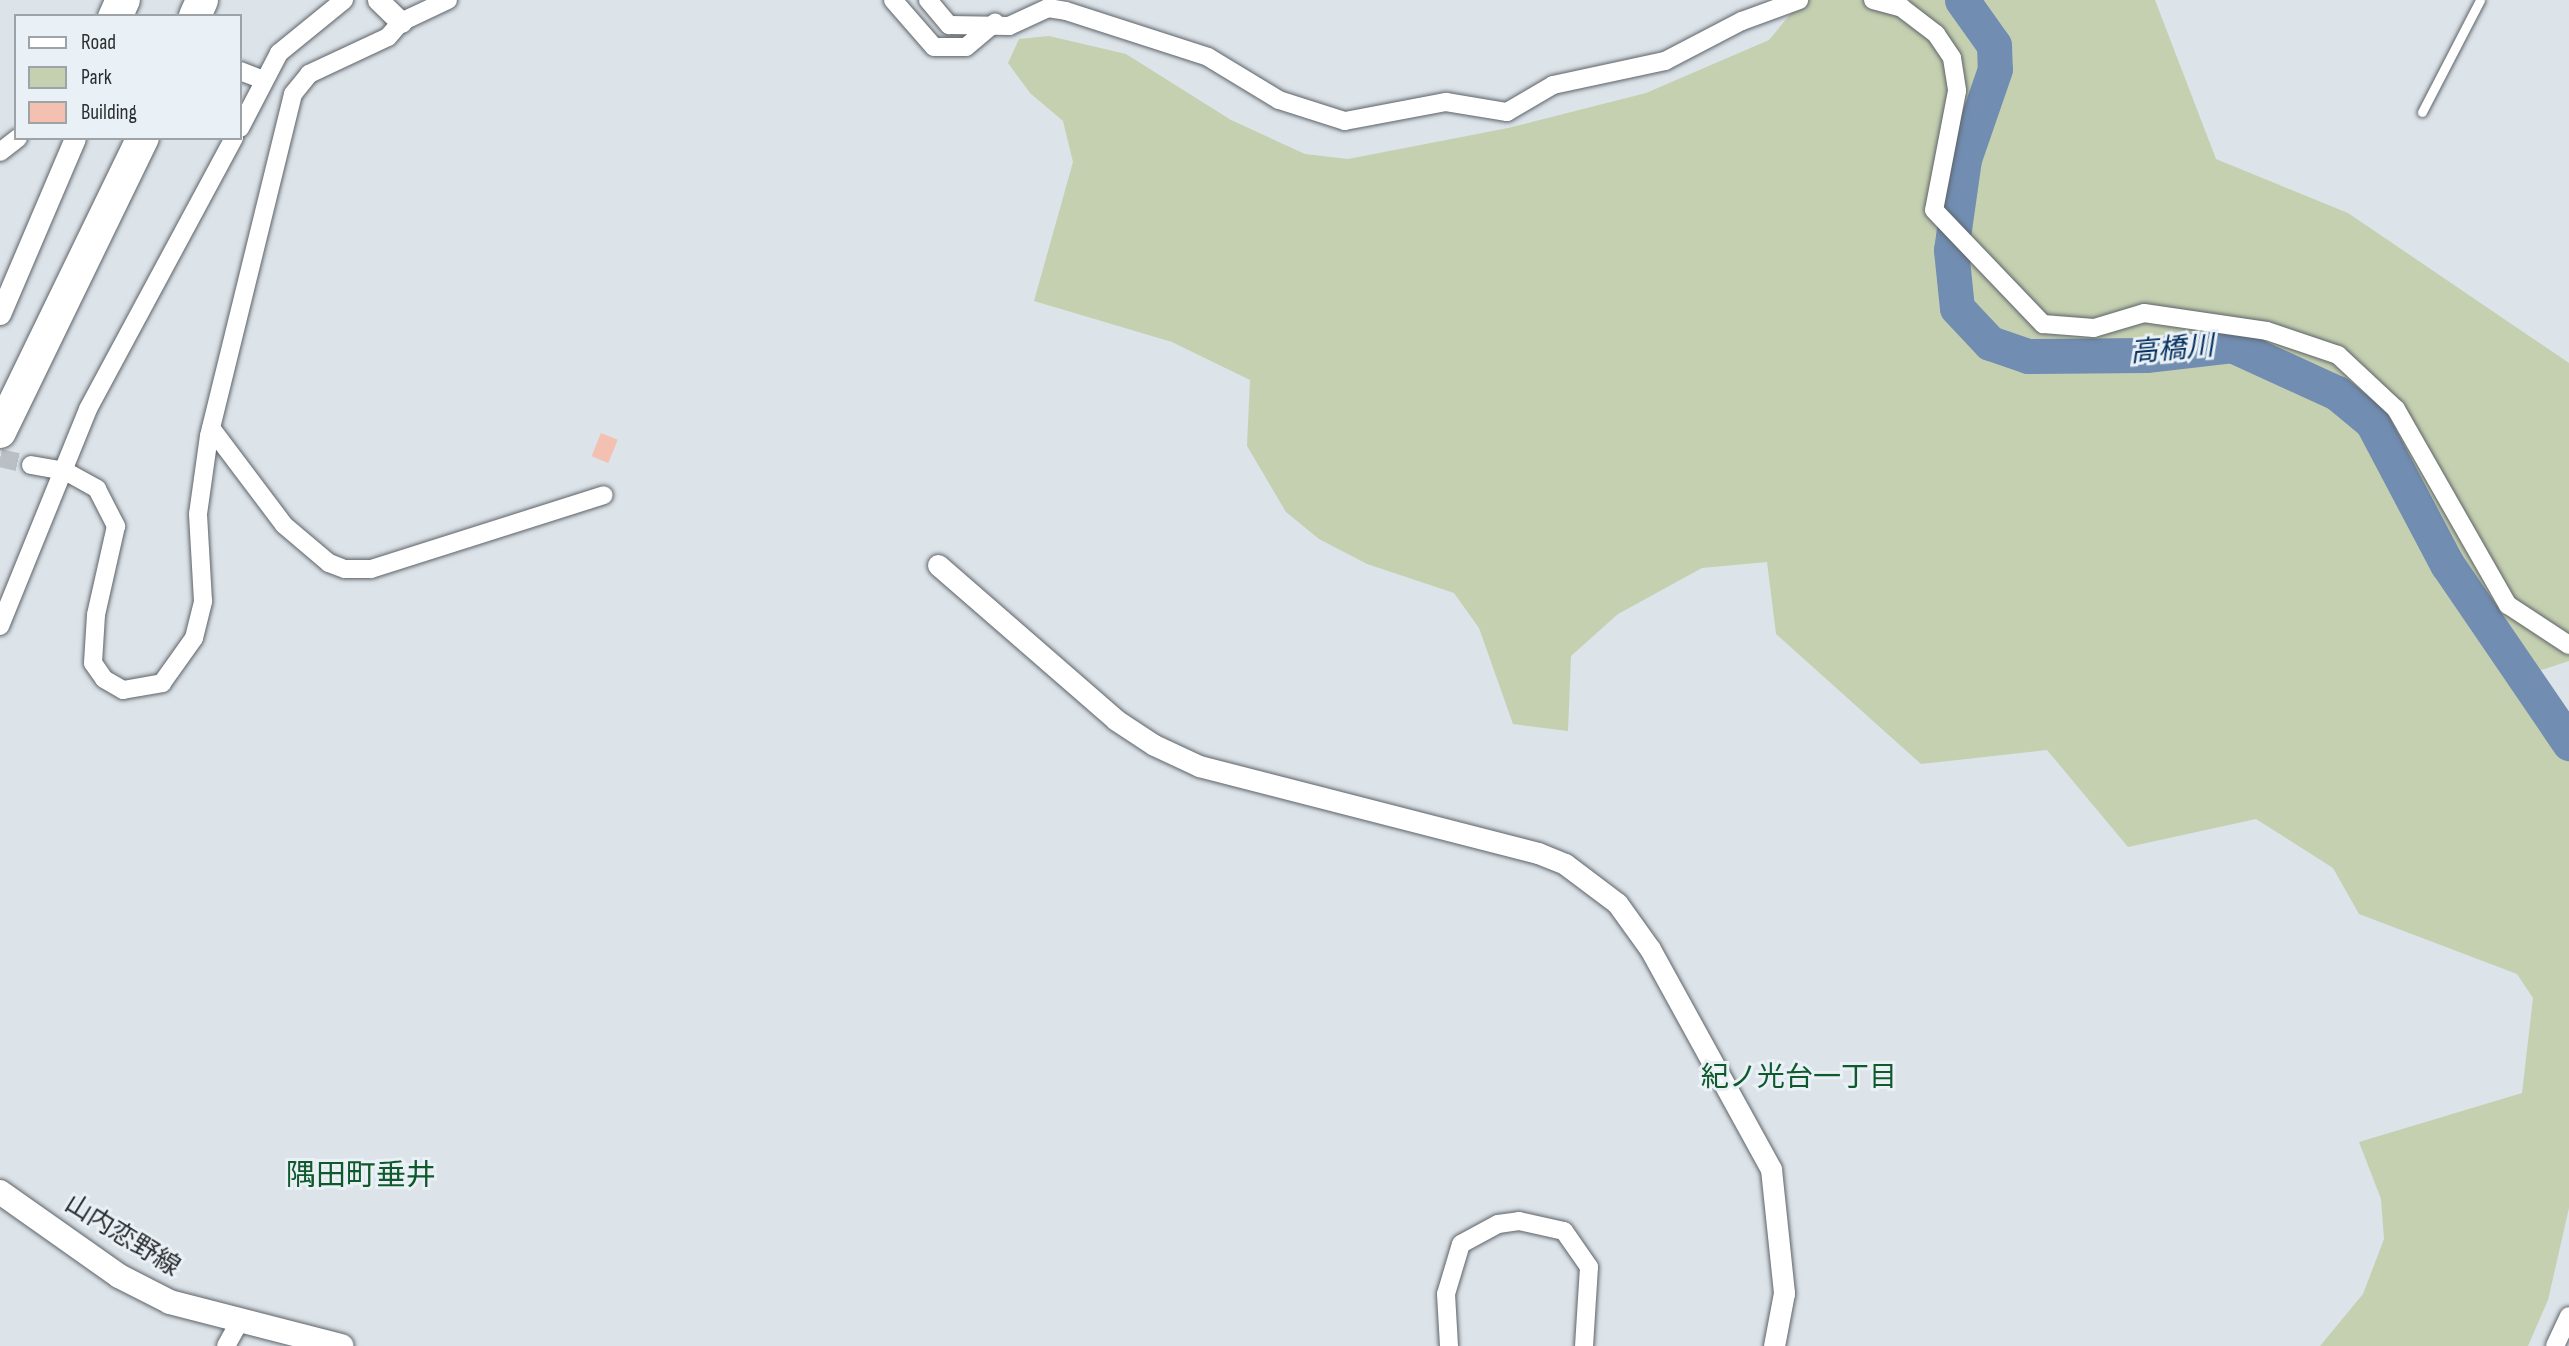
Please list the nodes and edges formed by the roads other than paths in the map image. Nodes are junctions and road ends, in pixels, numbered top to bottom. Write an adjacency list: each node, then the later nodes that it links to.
1 (344, 0): 12 (street)
2 (378, 0): 9 (street)
3 (448, 0): 9 (street)
4 (893, 0): 10 (street)
5 (928, 0): 10 (street)
6 (1799, 0): 10 (street)
7 (1873, 0): 28 (street)
8 (2480, 0): 13 (lane)
9 (401, 22): 21 (street)
10 (995, 23)
11 (242, 72): 12 (street)
12 (261, 79): 14 (street)
13 (2422, 112)
14 (242, 123)
15 (15, 140): 19 (street)
16 (74, 140): 20 (street)
17 (142, 140): 22 (highway)
18 (233, 140): 24 (street)
19 (0, 152)
20 (0, 314)
21 (211, 428): 24 (street); 25 (street)
22 (0, 432)
23 (31, 465): 24 (street)
24 (62, 471): 27 (street)
25 (604, 495)
26 (938, 565): 36 (street)
27 (0, 626)
28 (2569, 645)
29 (0, 1192): 31 (main road, 山内恋野線)
30 (2569, 1316): 37 (street)
31 (239, 1323): 32 (street); 33 (main road, 山内恋野線)
32 (226, 1346)
33 (341, 1346)
34 (1448, 1346): 35 (street)
35 (1584, 1346)
36 (1774, 1346)
37 (2555, 1346)

